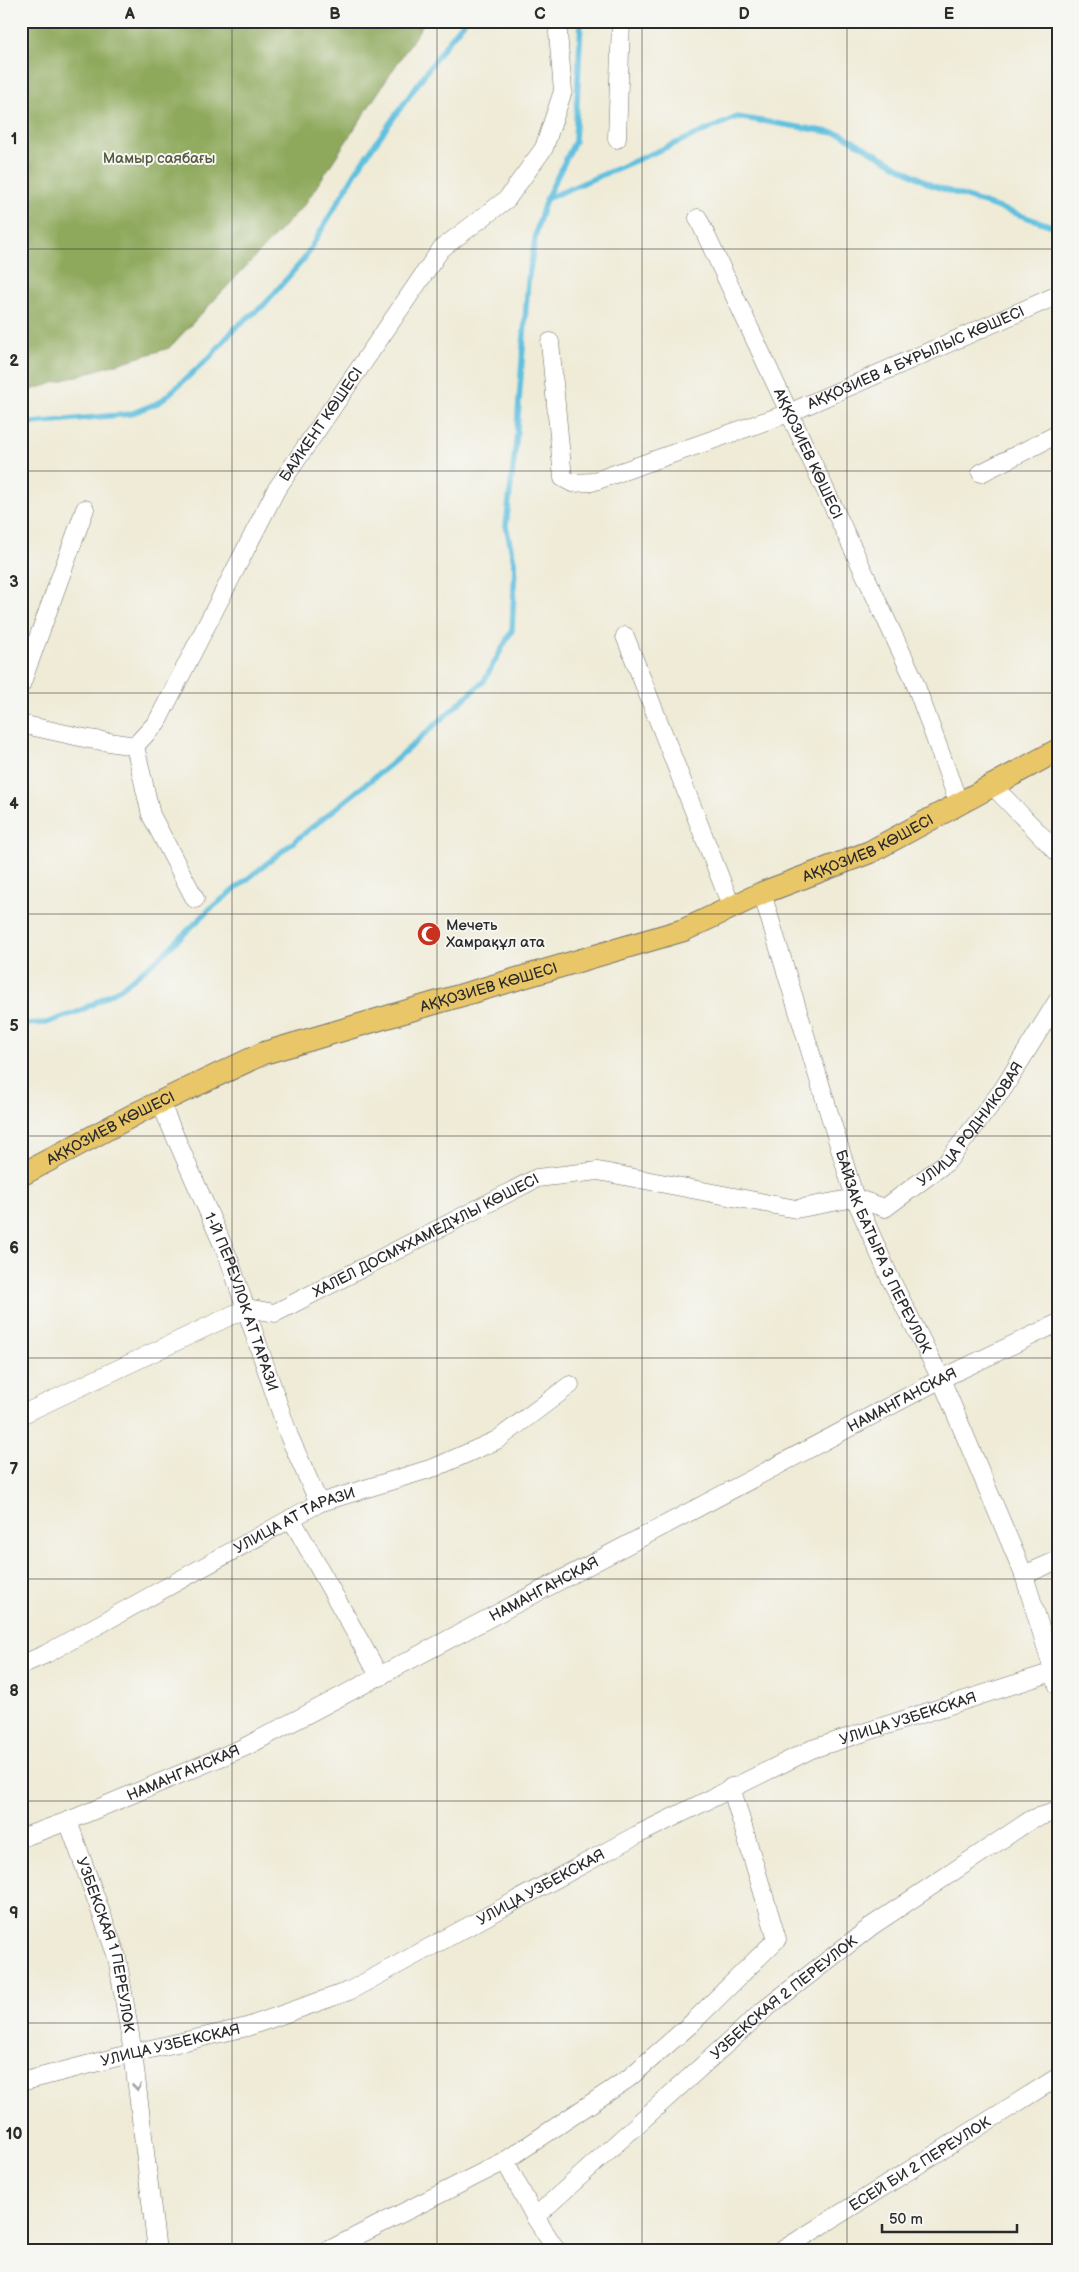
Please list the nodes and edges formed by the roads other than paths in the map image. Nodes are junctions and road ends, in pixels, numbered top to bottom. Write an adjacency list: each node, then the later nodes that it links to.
1 (560, 21): 14 (street, БАЙКЕНТ КӨШЕСІ)
2 (621, 21): 3 (street)
3 (617, 139)
4 (698, 218): 7 (street, АҚҚОЗИЕВ КӨШЕСІ)
5 (1058, 295): 7 (street, АҚҚОЗИЕВ 4 БҰРЫЛЫС КӨШЕСІ)
6 (550, 342): 7 (street, АҚҚОЗИЕВ 4 БҰРЫЛЫС КӨШЕСІ)
7 (789, 413): 17 (street, АҚҚОЗИЕВ КӨШЕСІ)
8 (1058, 434): 9 (street)
9 (982, 473)
10 (85, 509): 12 (street)
11 (625, 636): 21 (street)
12 (21, 685)
13 (21, 724): 14 (street)
14 (135, 746): 20 (street)
15 (1058, 750): 16 (main road, АҚҚОЗИЕВ КӨШЕСІ)
16 (992, 785): 17 (main road, АҚҚОЗИЕВ КӨШЕСІ); 18 (street)
17 (959, 804): 19 (main road, АҚҚОЗИЕВ КӨШЕСІ)
18 (1058, 853)
19 (762, 892): 21 (main road, АҚҚОЗИЕВ КӨШЕСІ); 25 (street, БАЙЗАК БАТЫРА 3 ПЕРЕУЛОК)
20 (195, 899)
21 (732, 908): 23 (main road, АҚҚОЗИЕВ КӨШЕСІ)
22 (1058, 1000): 25 (street, УЛИЦА РОДНИКОВАЯ)
23 (160, 1102): 24 (main road, АҚҚОЗИЕВ КӨШЕСІ); 26 (street, 1-Й ПЕРЕУЛОК АТ ТАРАЗИ)
24 (21, 1175)
25 (855, 1198): 26 (street, ХАЛЕЛ ДОСМҰХАМЕДҰЛЫ КӨШЕСІ); 28 (street, БАЙЗАК БАТЫРА 3 ПЕРЕУЛОК)
26 (247, 1308): 30 (street); 31 (street, 1-Й ПЕРЕУЛОК АТ ТАРАЗИ)
27 (1058, 1323): 28 (street, НАМАНГАНСКАЯ)
28 (941, 1379): 34 (street, БАЙЗАК БАТЫРА 3 ПЕРЕУЛОК); 36 (street, НАМАНГАНСКАЯ)
29 (570, 1385): 31 (street, УЛИЦА АТ ТАРАЗИ)
30 (21, 1415)
31 (319, 1503): 32 (street, УЛИЦА АТ ТАРАЗИ)
32 (290, 1518): 35 (street, УЛИЦА АТ ТАРАЗИ); 36 (street)
33 (1058, 1560): 34 (street)
34 (1024, 1575): 37 (street, БАЙЗАК БАТЫРА 3 ПЕРЕУЛОК)
35 (21, 1665)
36 (380, 1677): 40 (street, НАМАНГАНСКАЯ)
37 (1055, 1679): 38 (street, УЛИЦА УЗБЕКСКАЯ)
38 (731, 1787): 42 (street, УЛИЦА УЗБЕКСКАЯ); 45 (street)
39 (1058, 1811): 46 (street, УЗБЕКСКАЯ 2 ПЕРЕУЛОК)
40 (68, 1821): 41 (street, НАМАНГАНСКАЯ); 42 (street, УЗБЕКСКАЯ 1 ПЕРЕУЛОК)
41 (21, 1838)
42 (133, 2052): 44 (street, УЛИЦА УЗБЕКСКАЯ); 47 (street, УЗБЕКСКАЯ 1 ПЕРЕУЛОК, one-way to 47)
43 (1058, 2077): 50 (street, ЕСЕЙ БИ 2 ПЕРЕУЛОК)
44 (21, 2082)
45 (505, 2161): 46 (street); 48 (street)
46 (535, 2217): 49 (street)
47 (157, 2251)
48 (327, 2251)
49 (557, 2251)
50 (781, 2251)

